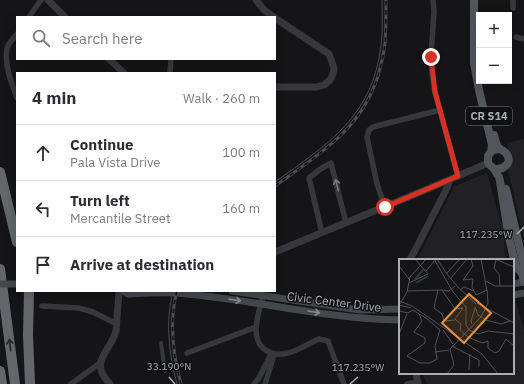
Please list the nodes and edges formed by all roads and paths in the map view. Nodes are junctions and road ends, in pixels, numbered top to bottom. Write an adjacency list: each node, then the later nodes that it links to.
1 (41, 0): 10 (street)
2 (48, 0): 11 (street)
3 (256, 0): 9 (street)
4 (433, 0): 24 (street)
5 (474, 0): 26 (main road, CR S14)
6 (478, 0): 16 (main road)
7 (513, 0): 8 (street)
8 (513, 8)
9 (266, 15)
10 (30, 16)
11 (64, 16)
12 (276, 18): 22 (street)
13 (16, 35): 23 (street)
14 (516, 37): 15 (street)
15 (524, 39)
16 (478, 48)
17 (111, 60): 19 (street)
18 (171, 60): 20 (street)
19 (123, 72)
20 (170, 72)
21 (482, 84): 25 (main road, CR S14)
22 (276, 87)
23 (16, 96)
24 (440, 110): 30 (street); 32 (street)
25 (500, 150): 26 (main road); 28 (main road, CR S14)
26 (490, 152): 27 (main road, CR S14)
27 (491, 166): 28 (main road); 30 (street); 39 (main road, CR S14)
28 (503, 168): 39 (main road, CR S14)
29 (0, 172): 35 (highway)
30 (458, 176): 31 (street)
31 (450, 180): 32 (street); 37 (street)
32 (385, 207): 33 (street)
33 (346, 223): 34 (street); 34 (street, one-way to 34)
34 (322, 232): 36 (street)
35 (16, 238)
36 (276, 252)
37 (411, 259)
38 (0, 269): 65 (highway, one-way to 38)
39 (522, 274): 40 (main road, CR S14)
40 (524, 282): 43 (main road)
41 (0, 284): 42 (main road, bridge)
42 (16, 284)
43 (514, 284)
44 (29, 292): 66 (highway)
45 (119, 292): 55 (street)
46 (125, 292): 51 (main road, Civic Center Drive, one-way to 51)
47 (243, 292): 49 (main road, Civic Center Drive)
48 (524, 293): 50 (main road)
49 (264, 294): 51 (street); 53 (main road, Civic Center Drive)
50 (514, 295)
51 (261, 304): 54 (main road, Civic Center Drive, one-way to 54); 56 (street)
52 (42, 306): 55 (street)
53 (399, 309)
54 (399, 320)
55 (117, 324): 60 (street)
56 (256, 327): 58 (street); 59 (street)
57 (161, 343): 61 (street)
58 (187, 353)
59 (272, 354): 69 (street); 70 (street); 71 (street)
60 (100, 363): 67 (street); 68 (street)
61 (165, 370)
62 (0, 371): 64 (highway)
63 (418, 383): 72 (street)
64 (2, 384)
65 (15, 384)
66 (30, 384)
67 (71, 384)
68 (110, 384)
69 (254, 384)
70 (265, 384)
71 (344, 384)
72 (407, 384)

